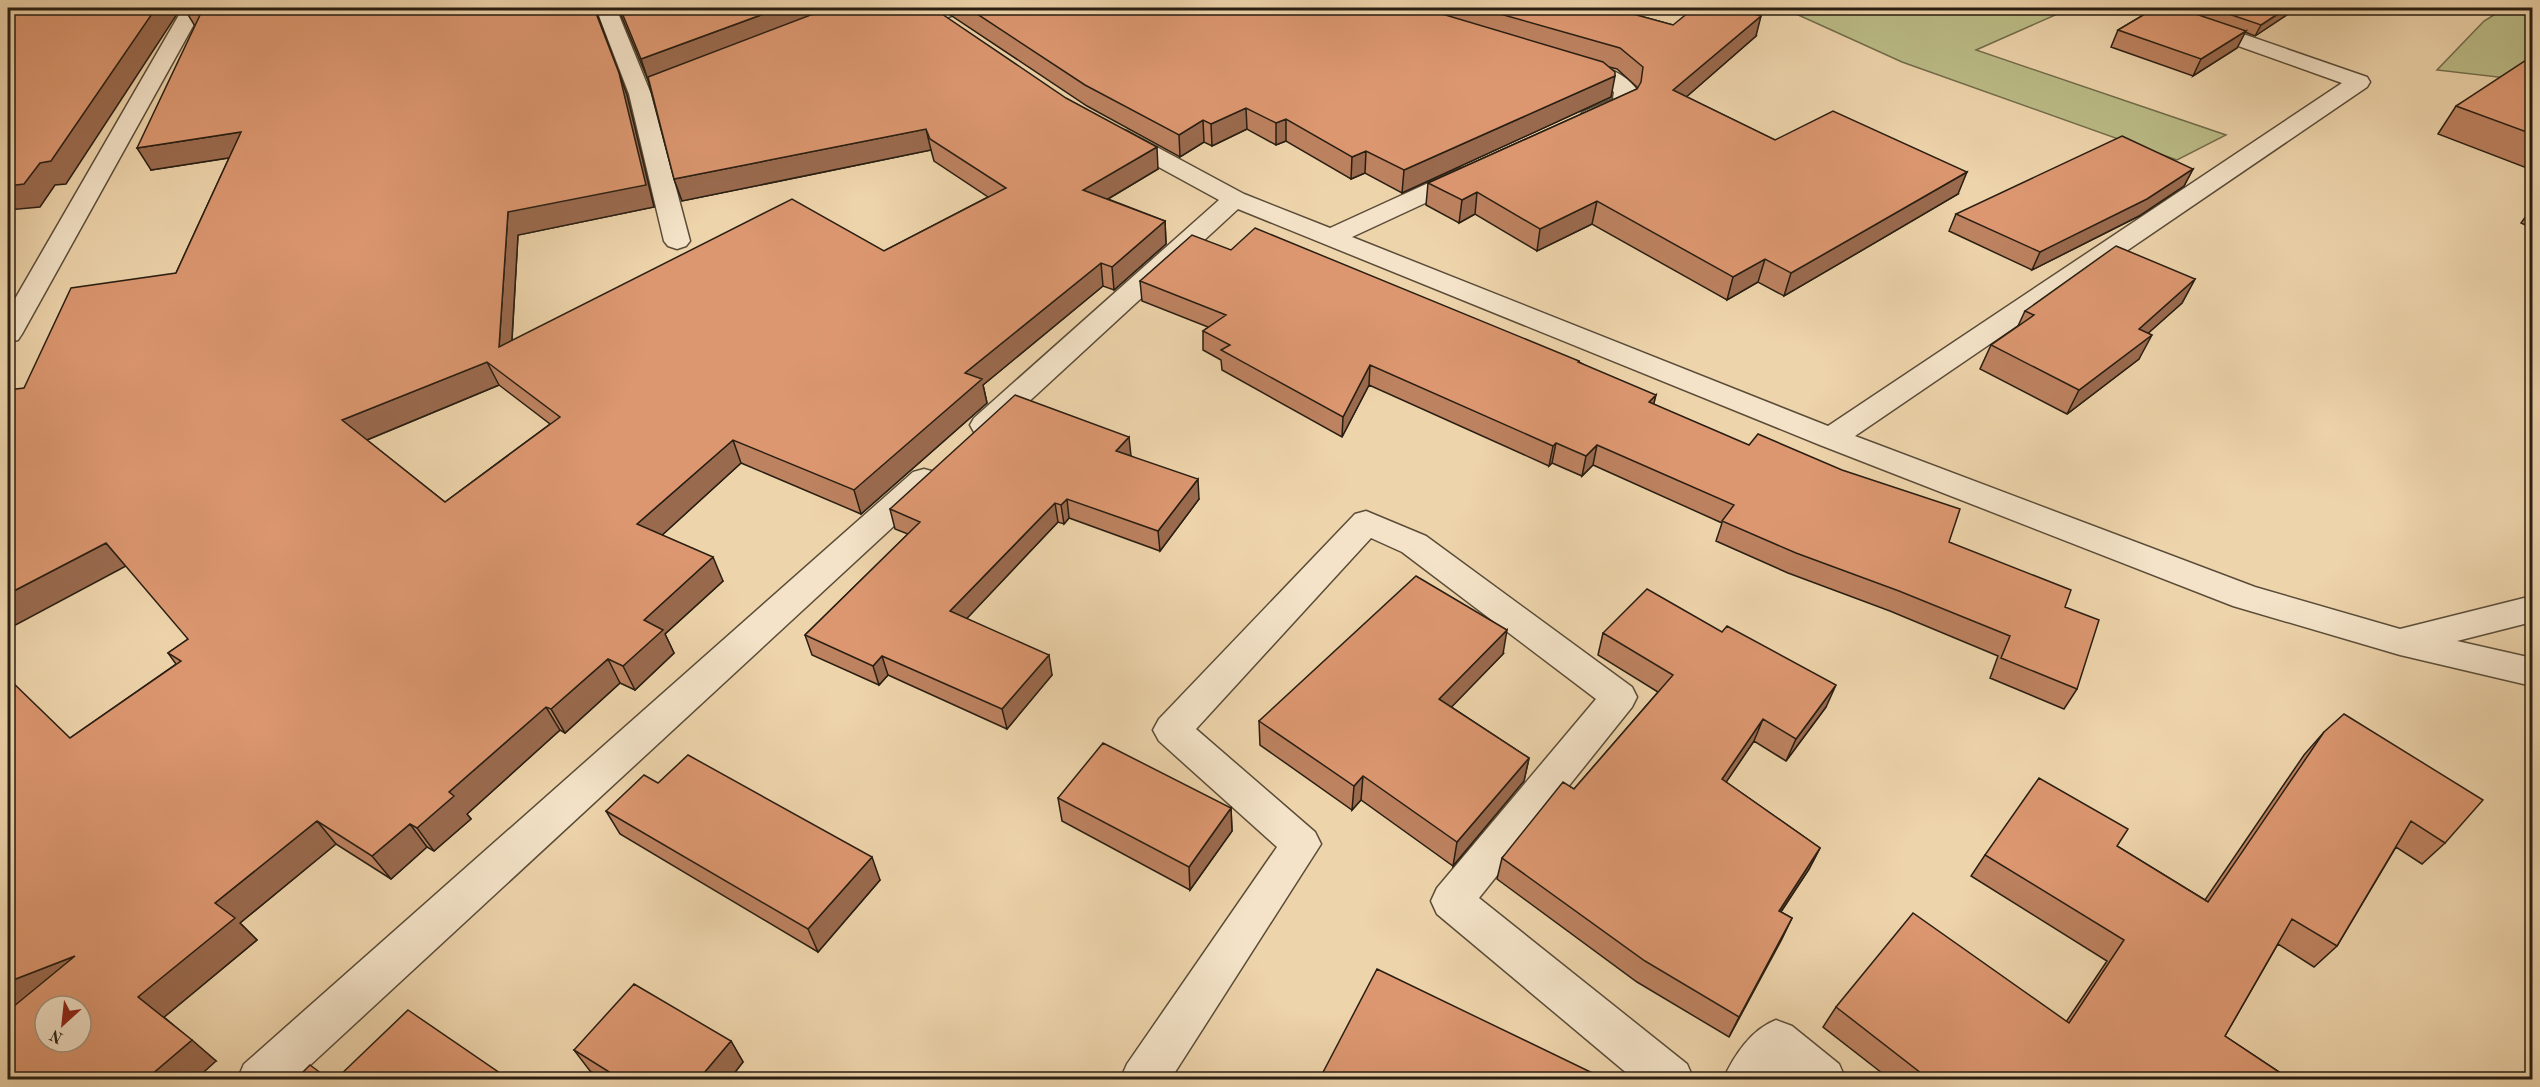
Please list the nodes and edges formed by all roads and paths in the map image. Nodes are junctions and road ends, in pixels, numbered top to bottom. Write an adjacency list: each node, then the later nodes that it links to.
1 (193, 8): 13 (street)
2 (606, 8): 6 (street)
3 (2150, 8): 14 (street)
4 (1552, 59): 8 (street)
5 (662, 85): 6 (street)
6 (640, 94): 12 (street)
7 (1099, 125): 10 (street)
8 (1569, 128)
9 (1483, 168): 11 (street)
10 (1235, 199): 11 (street); 18 (street)
11 (1331, 237): 14 (street)
12 (677, 241)
13 (8, 334)
14 (1831, 438): 16 (street)
15 (2532, 609): 16 (street)
16 (2400, 642): 17 (street)
17 (2532, 672)
18 (260, 1080)
19 (1143, 1080): 20 (street)
20 (1671, 1080)
21 (1746, 1080): 22 (street)
22 (1823, 1080)

